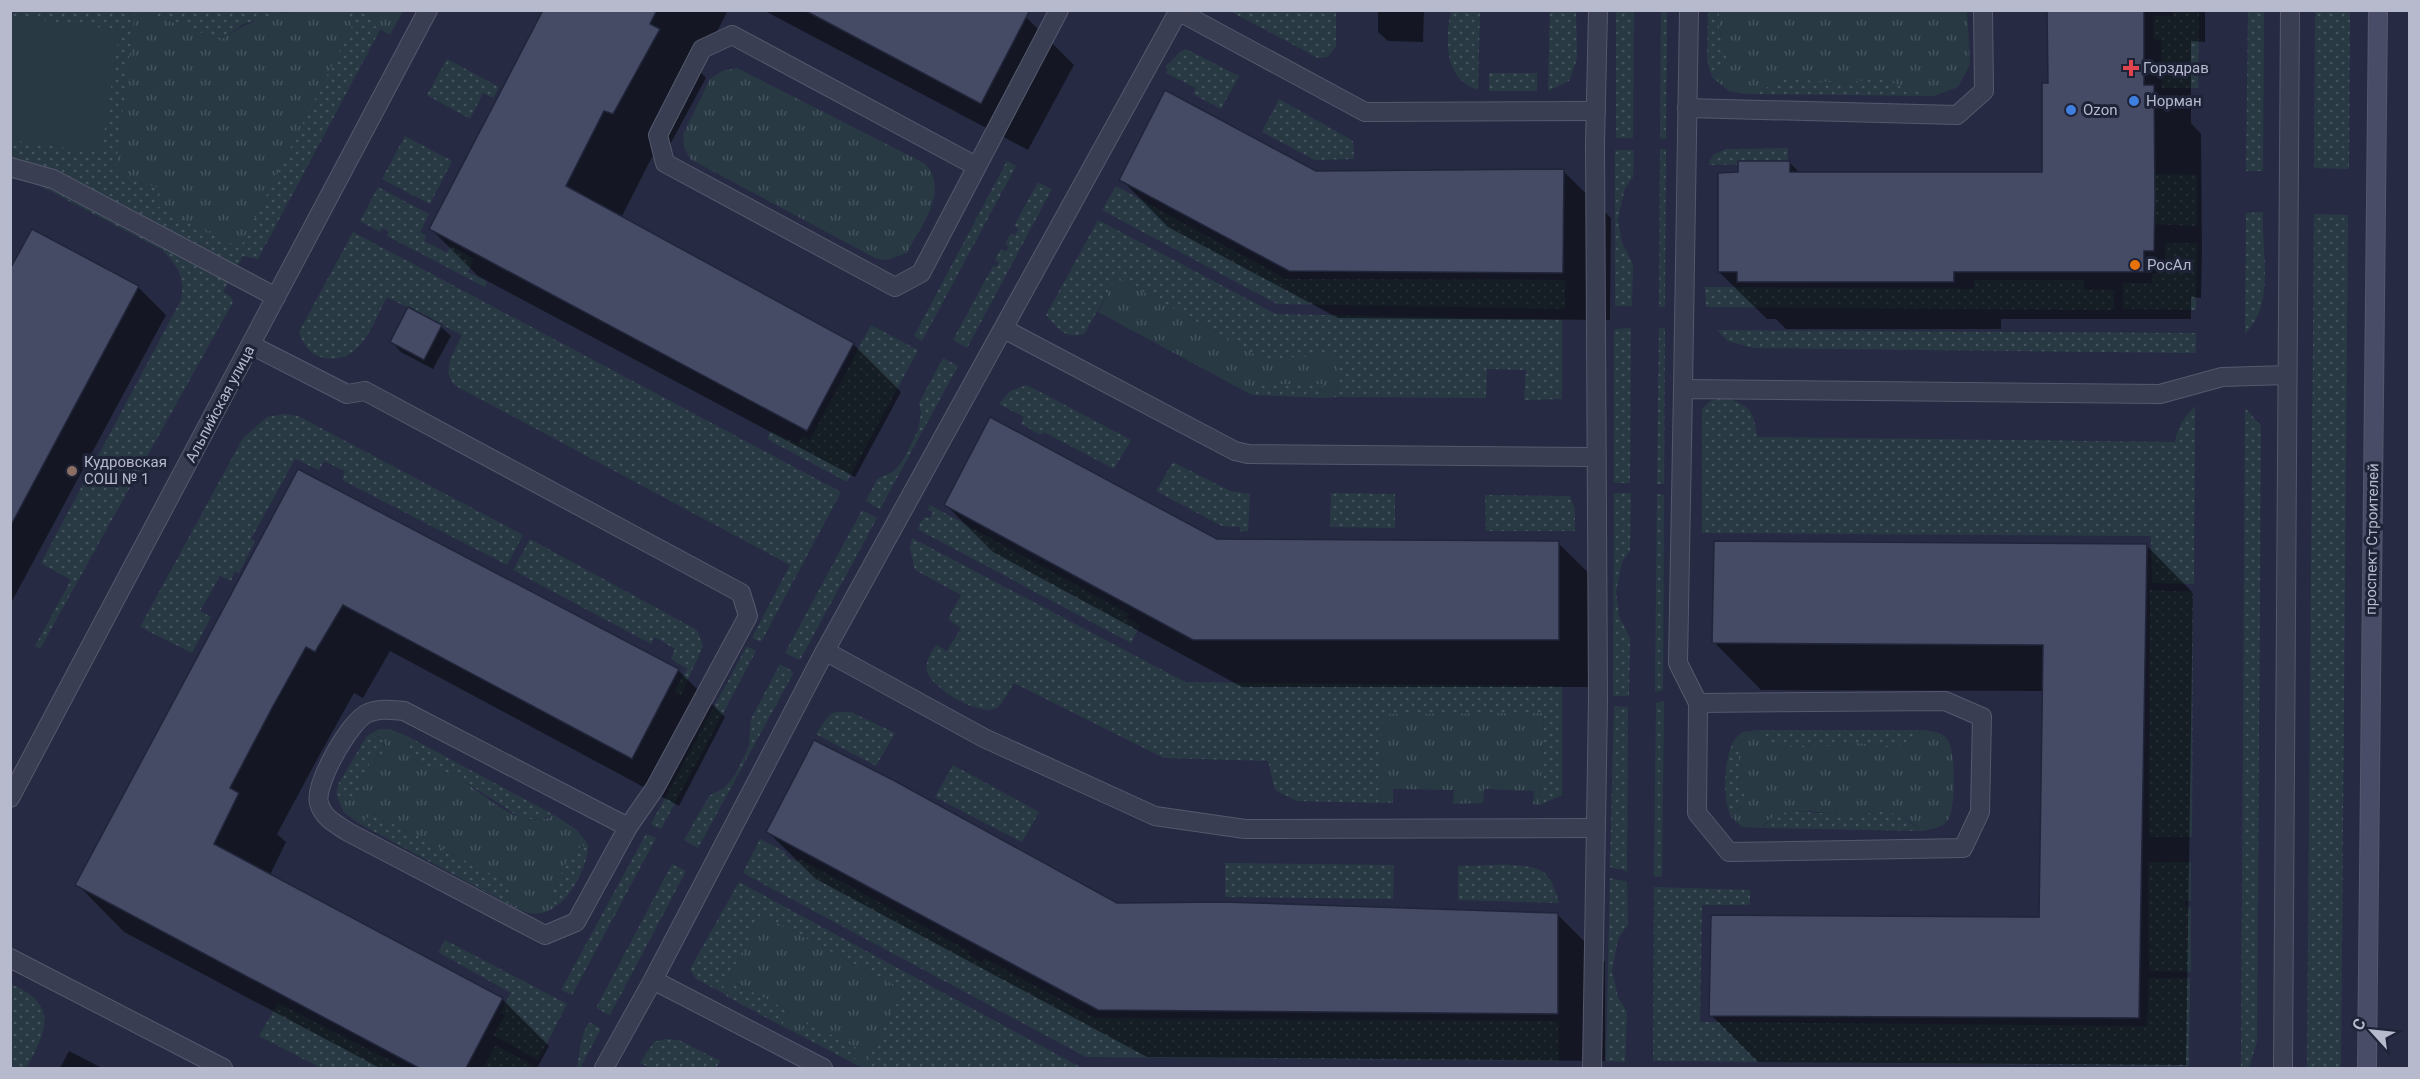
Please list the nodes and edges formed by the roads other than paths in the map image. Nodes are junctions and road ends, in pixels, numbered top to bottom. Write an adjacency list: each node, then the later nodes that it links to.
1 (428, 10): 13 (street, Альпийская улица)
2 (1059, 10): 11 (street)
3 (1598, 10): 10 (street)
4 (1689, 10): 9 (street)
5 (1983, 10): 9 (street)
6 (2290, 10): 16 (street)
7 (2378, 10): 31 (street, проспект Строителей)
8 (1178, 11): 10 (street); 14 (street)
9 (1687, 108): 17 (street)
10 (1596, 111): 18 (street)
11 (976, 166): 11 (street)
12 (10, 167): 13 (street)
13 (276, 297): 15 (street, Альпийская улица)
14 (1004, 329): 18 (street); 19 (street)
15 (251, 345): 21 (street, Альпийская улица); 22 (street)
16 (2287, 375): 17 (street); 30 (street)
17 (1683, 389): 20 (street)
18 (1596, 457): 23 (street)
19 (825, 651): 23 (street); 25 (street)
20 (1698, 703): 20 (street)
21 (10, 798)
22 (628, 827): 22 (street)
23 (1594, 828): 29 (street)
24 (10, 958): 26 (street)
25 (653, 980): 27 (street); 28 (street)
26 (223, 1068)
27 (604, 1068)
28 (824, 1068)
29 (1592, 1068)
30 (2283, 1068)
31 (2367, 1068)

